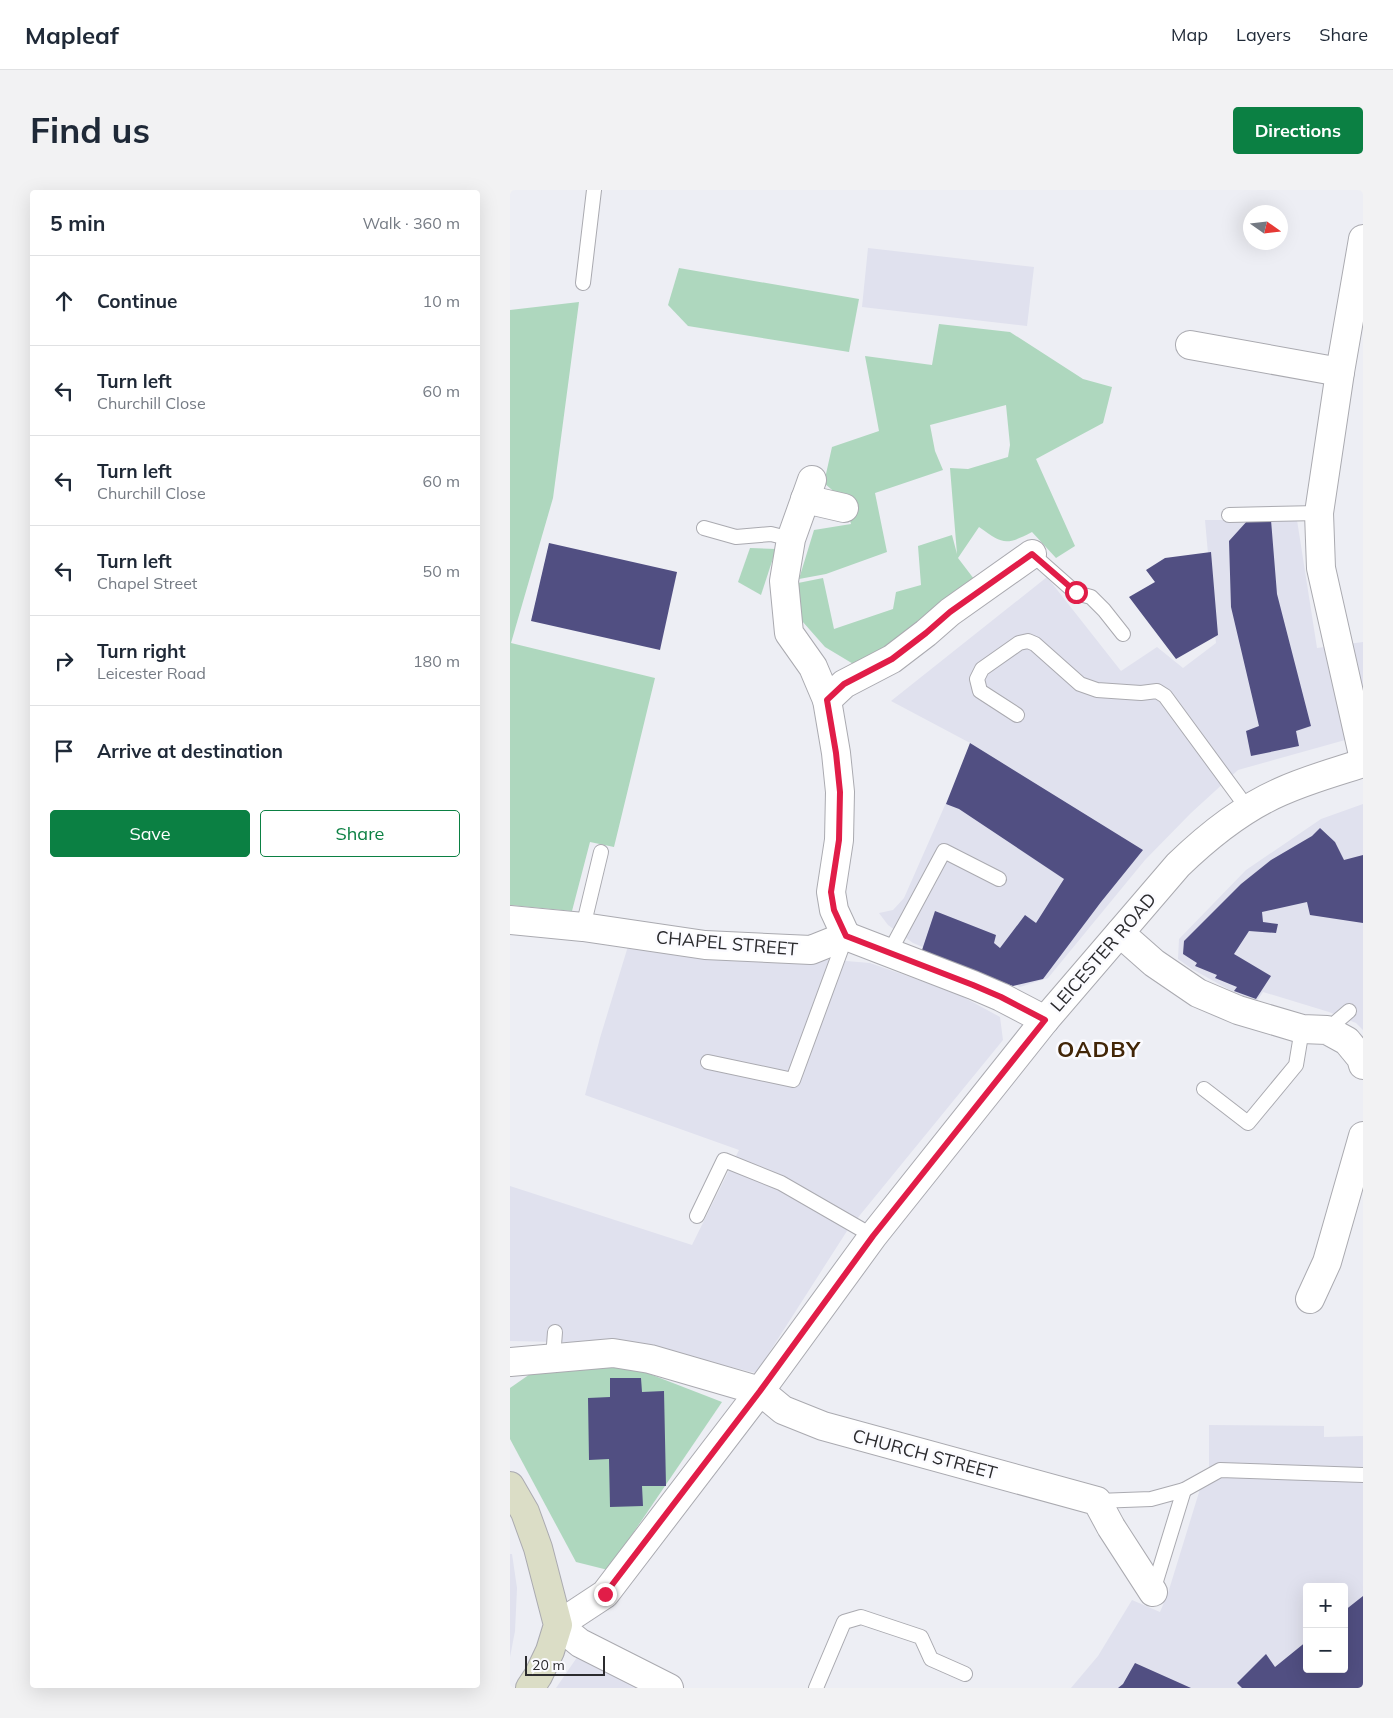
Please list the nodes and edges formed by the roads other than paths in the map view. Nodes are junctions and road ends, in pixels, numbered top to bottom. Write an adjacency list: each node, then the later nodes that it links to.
1 (594, 190): 3 (lane)
2 (1363, 238): 5 (street)
3 (584, 283)
4 (1190, 345): 5 (street)
5 (1340, 372): 7 (street)
6 (844, 508): 10 (street)
7 (1319, 514): 8 (lane); 15 (street)
8 (1229, 515)
9 (704, 528): 10 (lane)
10 (791, 539): 13 (street)
11 (1032, 554): 12 (lane); 13 (street)
12 (1123, 634)
13 (827, 700): 23 (street)
14 (1017, 715): 17 (lane)
15 (1363, 755)
16 (1363, 763): 17 (street, LEICESTER ROAD)
17 (1248, 809): 22 (street, LEICESTER ROAD)
18 (600, 852): 21 (lane)
19 (999, 879): 24 (lane)
20 (510, 920): 21 (street, CHAPEL STREET)
21 (583, 927): 23 (street, CHAPEL STREET)
22 (1120, 933): 26 (street, LEICESTER ROAD); 27 (street)
23 (846, 936): 24 (street); 28 (lane)
24 (889, 953): 26 (street)
25 (1350, 1011): 27 (lane)
26 (1045, 1020): 33 (street, LEICESTER ROAD)
27 (1315, 1029): 29 (street); 30 (lane)
28 (708, 1062)
29 (1363, 1065)
30 (1204, 1090)
31 (1363, 1136): 34 (street)
32 (697, 1216): 33 (lane)
33 (873, 1236): 36 (street, LEICESTER ROAD)
34 (1310, 1299)
35 (510, 1362): 36 (street)
36 (760, 1391): 40 (street, CHURCH STREET); 42 (street, LEICESTER ROAD)
37 (1363, 1475): 39 (lane, CHURCH STREET)
38 (510, 1486): 42 (main road)
39 (1184, 1490): 40 (lane, CHURCH STREET); 41 (lane)
40 (1096, 1502): 41 (street)
41 (1153, 1592)
42 (558, 1625): 44 (main road); 45 (street)
43 (965, 1674): 46 (lane)
44 (530, 1688)
45 (669, 1688)
46 (816, 1688)

